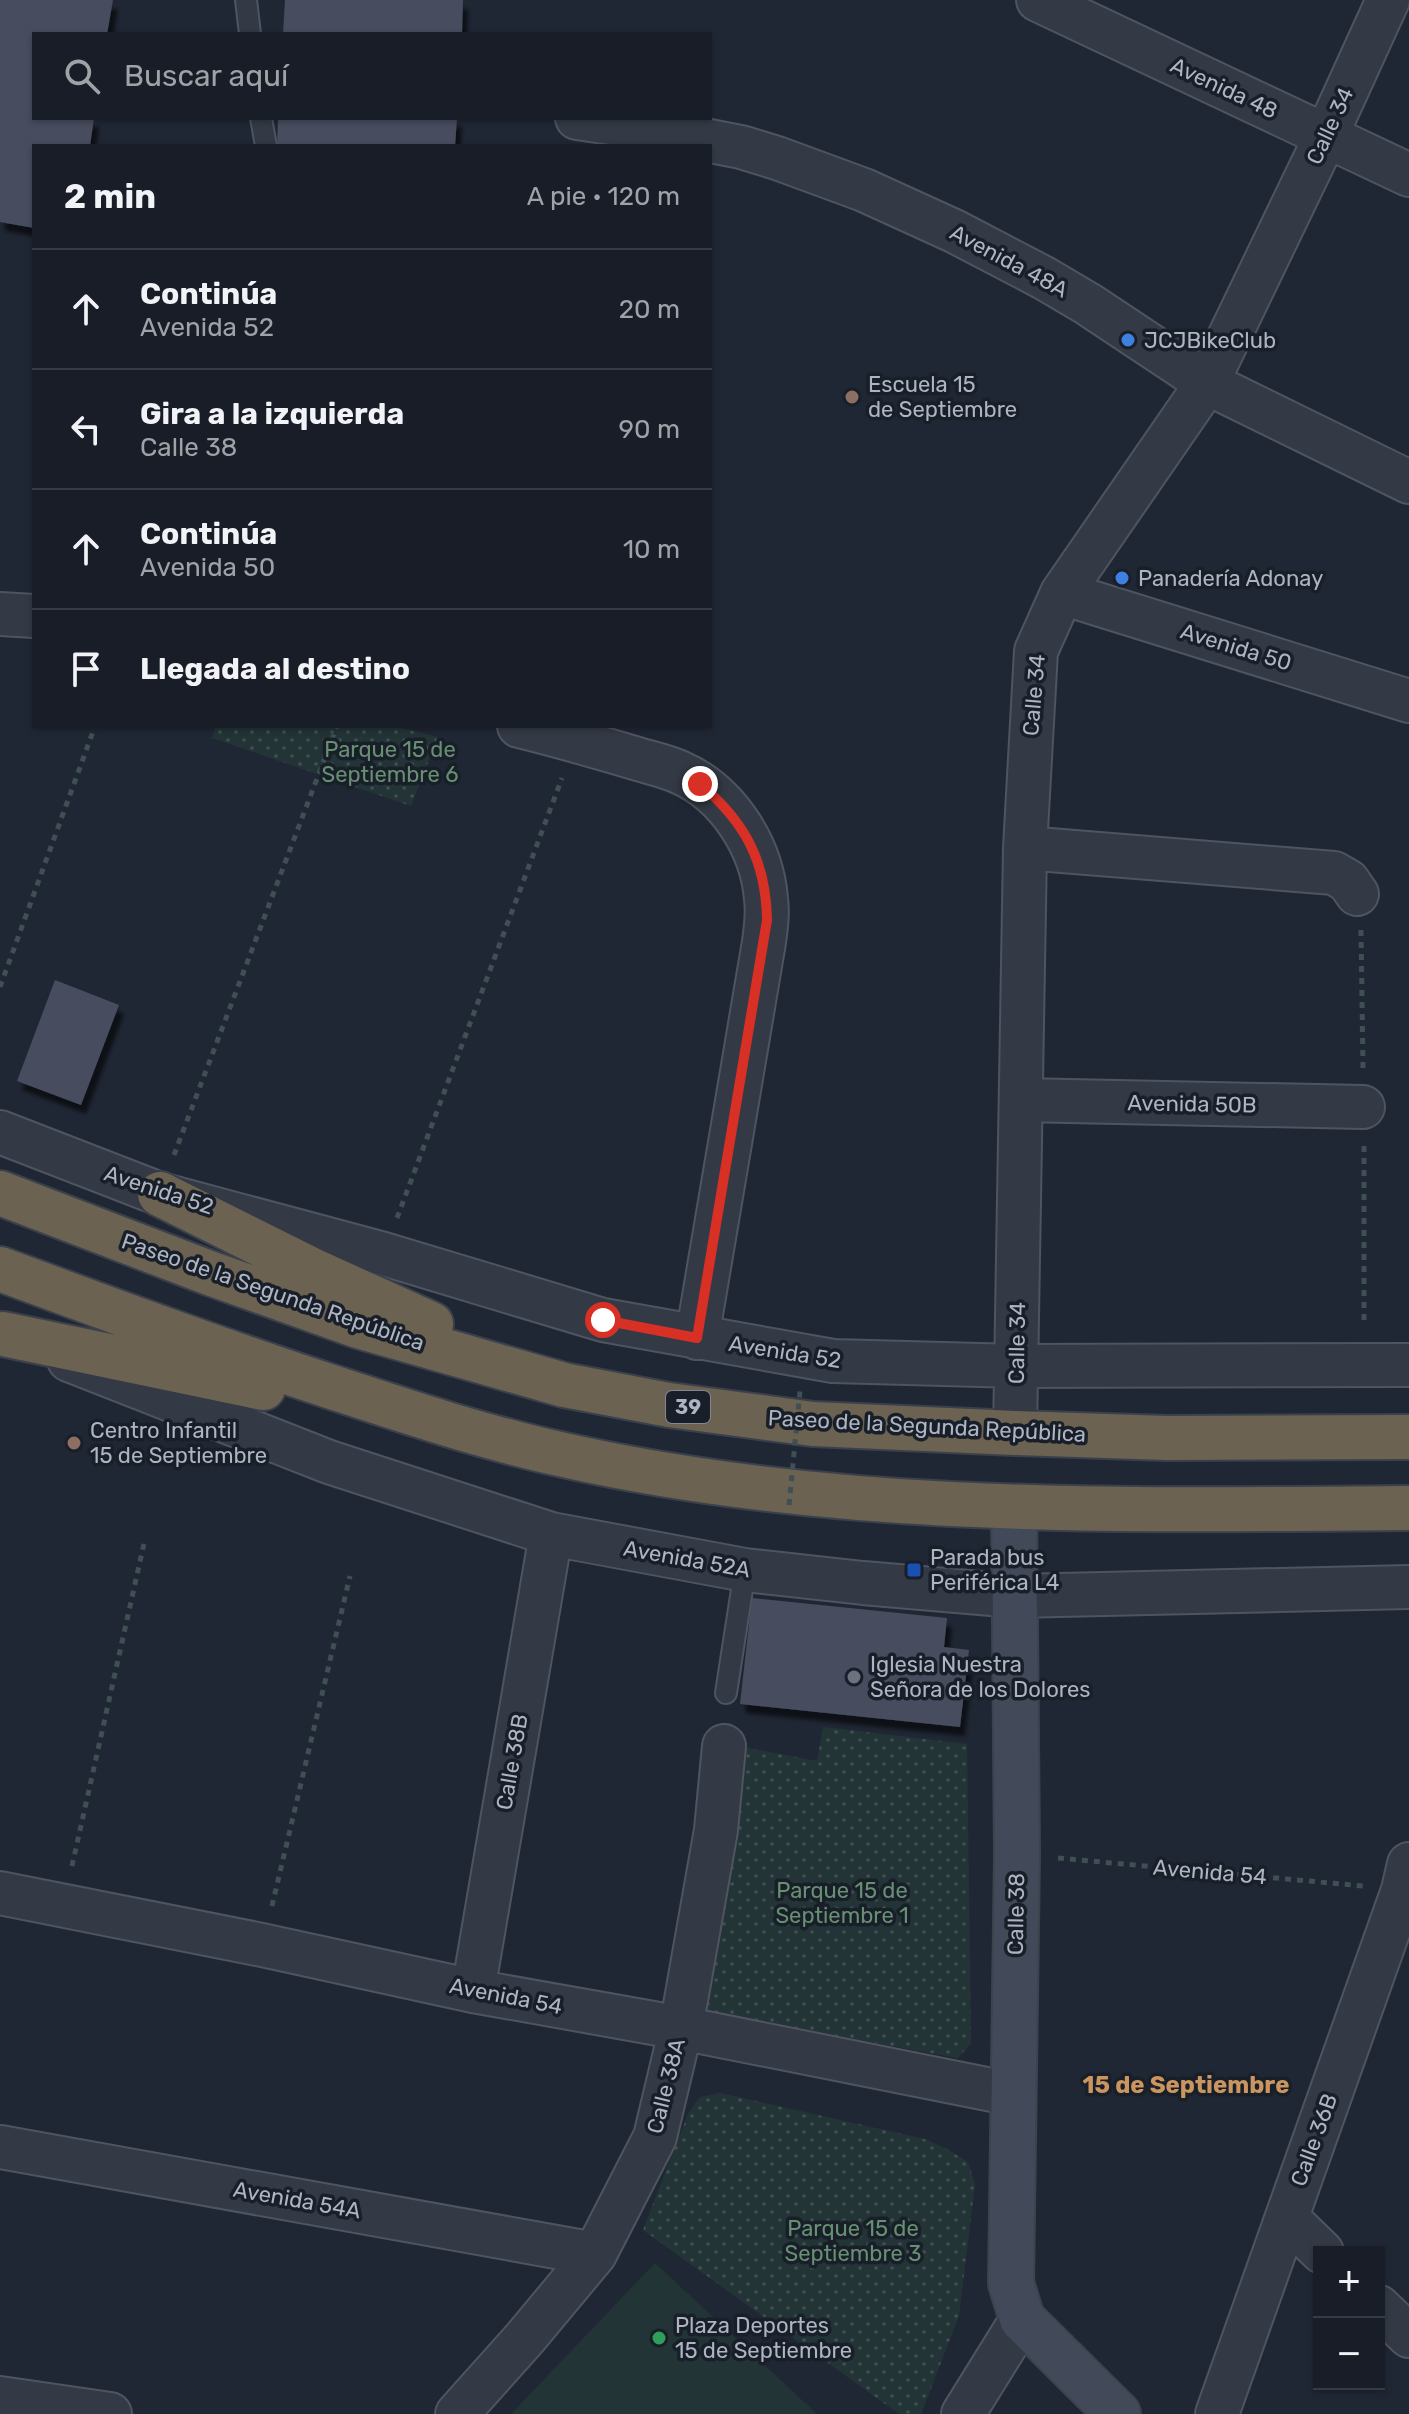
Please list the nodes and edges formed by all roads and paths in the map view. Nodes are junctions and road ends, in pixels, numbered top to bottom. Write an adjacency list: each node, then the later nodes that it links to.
1 (246, 0): 4 (lane)
2 (1038, 0): 7 (street, Avenida 48)
3 (1388, 0): 7 (street, Calle 34)
4 (250, 32)
5 (261, 120): 8 (lane)
6 (590, 120): 10 (street, Avenida 48A)
7 (1326, 136): 9 (street, Avenida 48); 10 (street, Calle 34)
8 (266, 144)
9 (1409, 175)
10 (1207, 383): 11 (street, Avenida 48A); 12 (street, Calle 34)
11 (1409, 482)
12 (1062, 593): 15 (street, Avenida 50); 20 (street, Calle 34)
13 (0, 614): 14 (street)
14 (32, 616)
15 (1409, 701)
16 (94, 728): 22 (path)
17 (336, 728): 27 (path)
18 (527, 728): 19 (street)
19 (576, 740): 28 (path); 31 (street)
20 (1025, 848): 21 (street); 23 (street, Calle 34)
21 (1357, 894)
22 (0, 987)
23 (1021, 1100): 24 (street, Avenida 50B); 33 (street, Calle 34)
24 (1363, 1107)
25 (0, 1132): 27 (street, Avenida 52)
26 (0, 1193): 34 (highway, Paseo de la Segunda República / 39)
27 (160, 1194): 28 (street, Avenida 52); 34 (highway)
28 (384, 1254): 31 (street, Avenida 52)
29 (0, 1269): 36 (highway)
30 (1, 1333): 36 (highway); 42 (street, Avenida 52A)
31 (697, 1338): 33 (street, Avenida 52)
32 (1409, 1365): 33 (street, Avenida 52)
33 (1017, 1366): 37 (street, Calle 34)
34 (564, 1385): 37 (highway, Paseo de la Segunda República / 39)
35 (800, 1391): 39 (path, bridge)
36 (464, 1431): 40 (highway)
37 (1015, 1433): 38 (highway, Paseo de la Segunda República / 39)
38 (1409, 1437)
39 (789, 1505)
40 (1014, 1507): 41 (highway); 47 (street, Calle 38)
41 (1409, 1508)
42 (551, 1534): 44 (street, Avenida 52A); 55 (street, Calle 38B)
43 (145, 1539): 53 (path)
44 (745, 1570): 47 (street, Avenida 52A); 48 (lane)
45 (350, 1576): 54 (path)
46 (1409, 1587): 47 (street, Avenida 52A)
47 (1015, 1596): 50 (street, Calle 38)
48 (726, 1693)
49 (724, 1746): 56 (street, Calle 38A)
50 (1017, 1854): 51 (path, Avenida 54); 57 (street, Calle 38)
51 (1406, 1877): 59 (street, Calle 36B)
52 (0, 1893): 53 (street, Avenida 54)
53 (63, 1906): 54 (street, Avenida 54)
54 (262, 1945): 55 (street, Avenida 54)
55 (473, 1991): 56 (street, Avenida 54)
56 (681, 2028): 57 (street, Avenida 54); 61 (street, Calle 38A)
57 (1012, 2094): 63 (street, Calle 38)
58 (0, 2147): 61 (street, Avenida 54A)
59 (1287, 2218): 60 (street); 70 (street, Calle 36B)
60 (1316, 2246)
61 (595, 2254): 67 (street, Calle 38A)
62 (1385, 2313): 64 (street)
63 (1022, 2319): 68 (street); 69 (street)
64 (1409, 2336)
65 (0, 2398): 66 (street)
66 (110, 2414)
67 (457, 2414)
68 (963, 2414)
69 (1118, 2414)
70 (1217, 2414)

